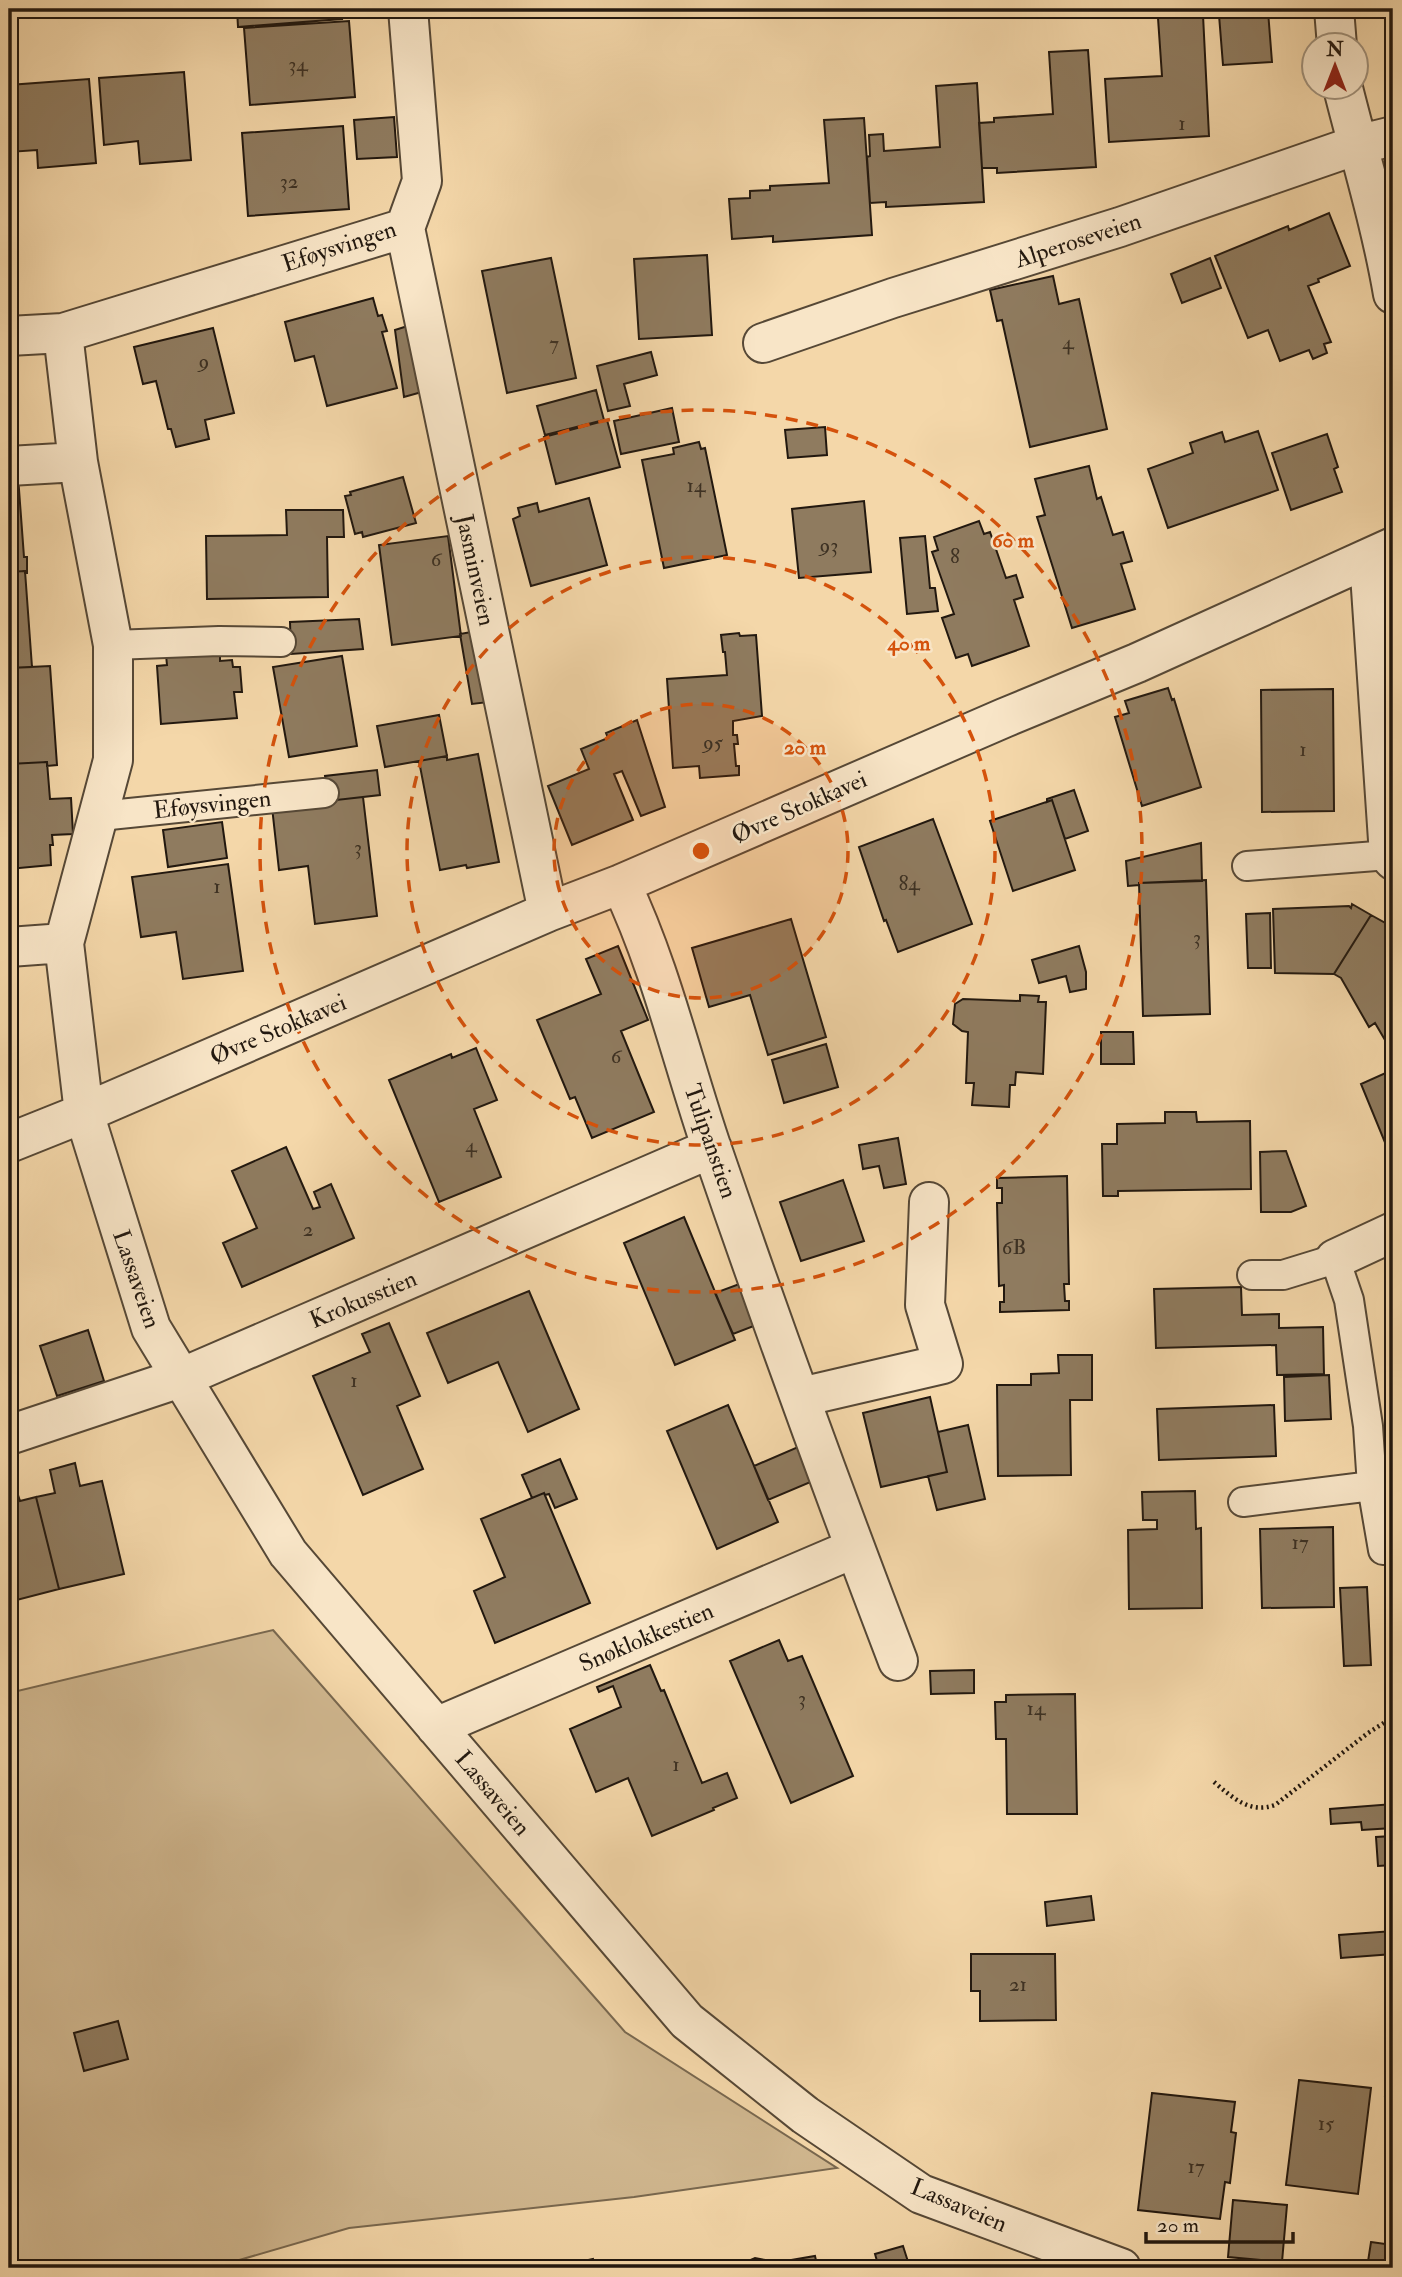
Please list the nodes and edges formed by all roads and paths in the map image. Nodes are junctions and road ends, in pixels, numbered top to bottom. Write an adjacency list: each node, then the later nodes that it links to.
1 (408, 9): 7 (street, Eføysvingen)
2 (1334, 9): 3 (street)
3 (1336, 32)
4 (1346, 102): 6 (street)
5 (1393, 136): 6 (street, Alperoseveien)
6 (1357, 145): 8 (street); 11 (street, Alperoseveien)
7 (405, 228): 9 (street, Eføysvingen); 22 (street, Jasminveien)
8 (1393, 294)
9 (63, 333): 10 (street, Eføysvingen); 12 (street)
10 (9, 336)
11 (763, 343)
12 (79, 462): 13 (street); 16 (street)
13 (9, 466)
14 (1381, 553): 19 (street); 21 (street, Øvre Stokkavei)
15 (281, 642): 16 (lane)
16 (113, 645): 18 (street)
17 (324, 793): 18 (lane, Eføysvingen)
18 (100, 816): 23 (street)
19 (1391, 857): 20 (lane)
20 (1247, 866)
21 (621, 884): 22 (street, Øvre Stokkavei); 27 (street, Tulipanstien)
22 (548, 912): 25 (street, Øvre Stokkavei)
23 (64, 943): 24 (street); 25 (street)
24 (9, 947)
25 (84, 1113): 26 (street, Øvre Stokkavei); 32 (street, Lassaveien)
26 (9, 1143)
27 (712, 1149): 32 (street, Krokusstien); 33 (street, Tulipanstien)
28 (929, 1202): 33 (street)
29 (1393, 1232): 30 (street)
30 (1335, 1259): 31 (lane); 35 (lane)
31 (1252, 1275)
32 (183, 1377): 34 (street, Krokusstien); 42 (street, Lassaveien)
33 (801, 1397): 37 (street, Tulipanstien)
34 (9, 1435)
35 (1373, 1486): 36 (lane); 38 (lane)
36 (1243, 1502)
37 (855, 1548): 40 (street, Tulipanstien); 42 (street, Snøklokkestien)
38 (1383, 1550): 39 (path)
39 (1393, 1647)
40 (898, 1661)
41 (1393, 1717): 43 (path)
42 (436, 1727): 44 (street, Lassaveien)
43 (1214, 1782)
44 (1121, 2268)

